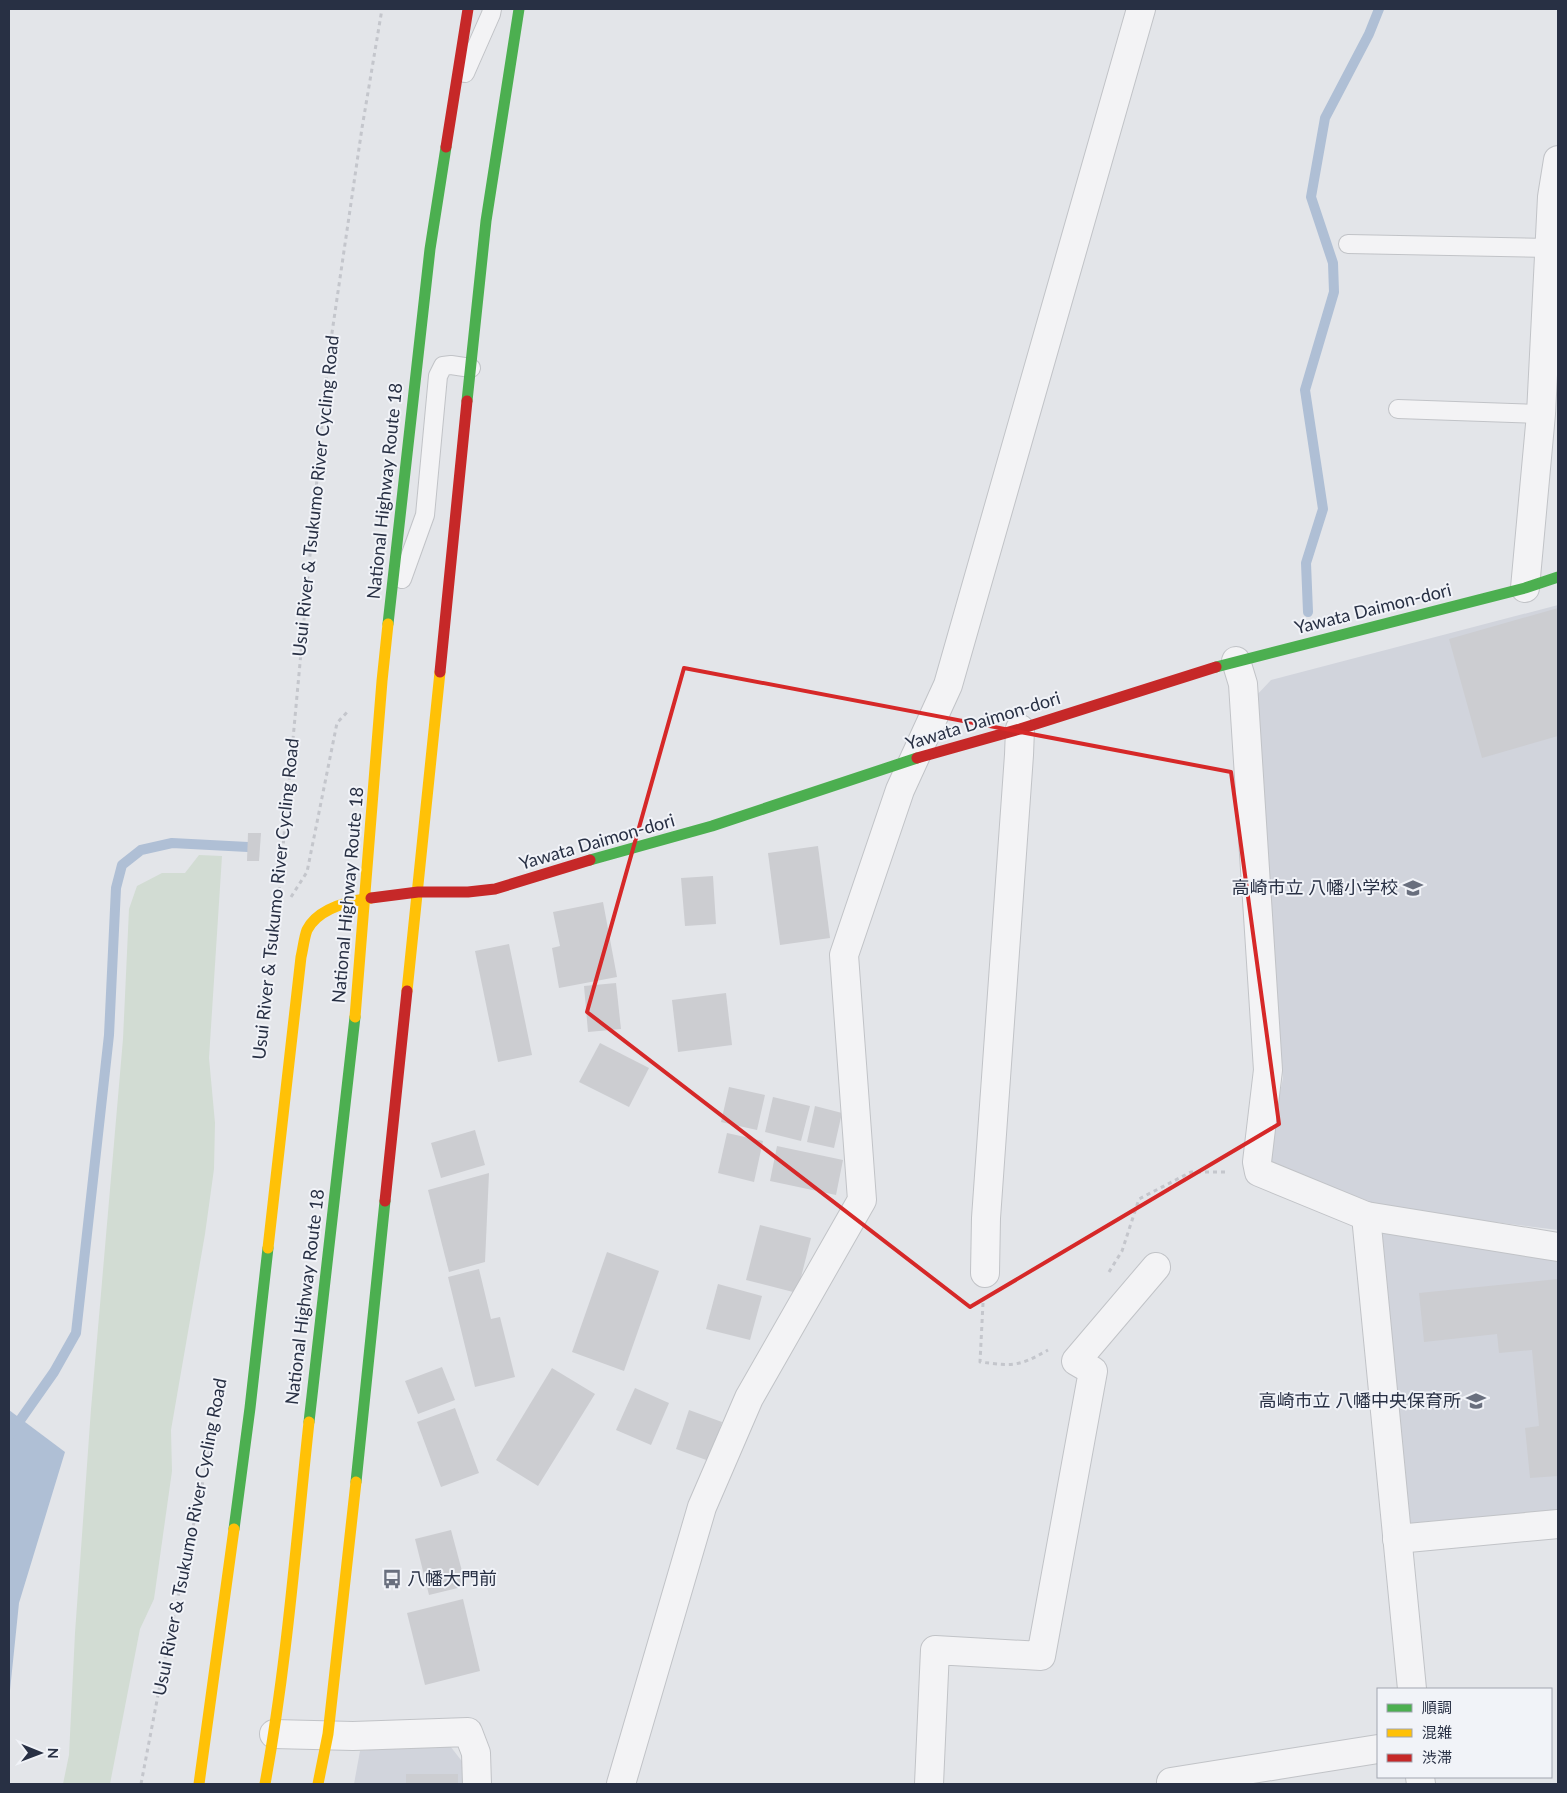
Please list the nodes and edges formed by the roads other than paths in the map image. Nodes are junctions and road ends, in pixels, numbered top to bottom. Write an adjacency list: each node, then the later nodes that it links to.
1 (468, 9): 5 (main road, National Highway Route 18)
2 (492, 9): 5 (lane)
3 (519, 9): 9 (main road)
4 (1141, 9): 17 (street)
5 (453, 101): 14 (main road, National Highway Route 18)
6 (1558, 160): 8 (street)
7 (1348, 244): 8 (lane)
8 (1549, 248): 11 (street)
9 (471, 368): 14 (lane); 18 (main road)
10 (1398, 410): 11 (lane)
11 (1542, 414): 13 (street)
12 (1558, 577): 13 (main road, Yawata Daimon-dori)
13 (1526, 588): 15 (main road, Yawata Daimon-dori)
14 (389, 614): 19 (main road, National Highway Route 18)
15 (1236, 661): 16 (main road, Yawata Daimon-dori); 20 (street)
16 (1020, 729): 17 (main road, Yawata Daimon-dori); 23 (street)
17 (915, 759): 18 (main road, Yawata Daimon-dori); 34 (street)
18 (418, 892): 19 (main road, Yawata Daimon-dori); 28 (main road)
19 (365, 899): 27 (main road, National Highway Route 18); 30 (main road, Yawata Daimon-dori)
20 (1366, 1216): 21 (street); 25 (street)
21 (1558, 1247)
22 (1156, 1267): 35 (street)
23 (985, 1273)
24 (1558, 1524): 25 (street)
25 (1397, 1539): 26 (street)
26 (1412, 1688)
27 (274, 1734): 28 (street); 31 (main road, National Highway Route 18)
28 (328, 1734): 32 (main road); 33 (street)
29 (1377, 1750): 36 (street)
30 (199, 1784)
31 (265, 1784)
32 (318, 1784)
33 (477, 1784)
34 (621, 1784)
35 (929, 1784)
36 (1171, 1784)

